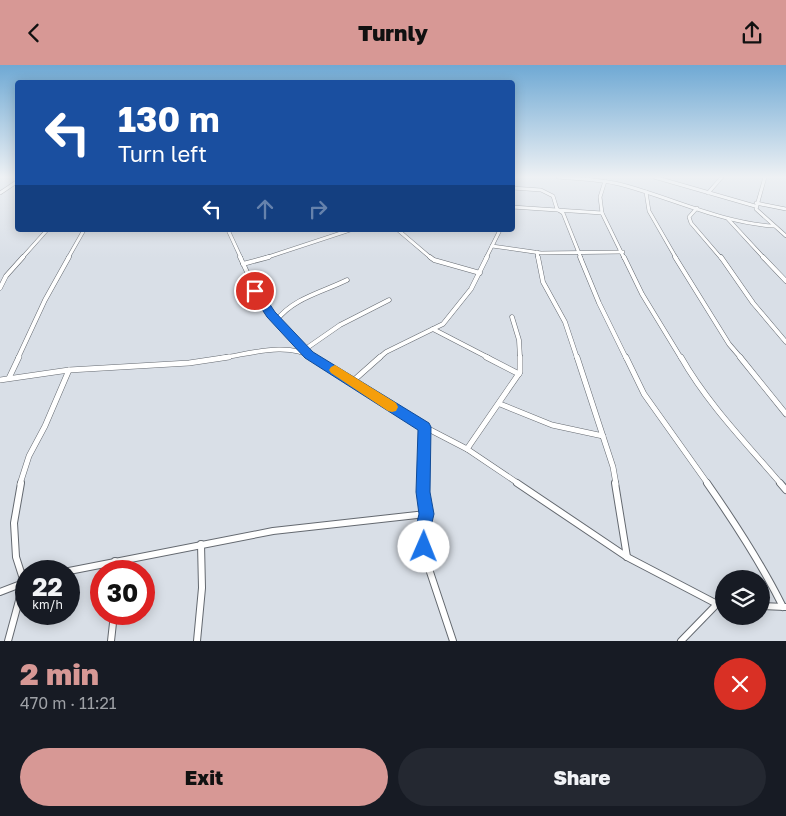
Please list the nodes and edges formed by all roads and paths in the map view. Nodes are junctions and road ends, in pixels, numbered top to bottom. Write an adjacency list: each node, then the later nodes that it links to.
1 (557, 204): 9 (street)
2 (601, 204): 11 (street)
3 (648, 204): 43 (street)
4 (683, 204): 8 (street)
5 (752, 204): 6 (street)
6 (756, 205): 10 (street); 13 (street)
7 (515, 207): 9 (street)
8 (696, 208): 12 (street); 34 (street)
9 (557, 209): 11 (street); 23 (street)
10 (786, 209)
11 (602, 213): 24 (street)
12 (727, 218): 13 (street); 28 (street)
13 (774, 226): 20 (street)
14 (45, 232): 29 (street)
15 (83, 232): 39 (street)
16 (229, 232): 25 (street)
17 (344, 232): 25 (street)
18 (400, 232): 26 (street)
19 (499, 232): 21 (street)
20 (786, 236)
21 (492, 246): 22 (street); 26 (street)
22 (537, 252): 23 (street); 45 (street)
23 (579, 252): 24 (street); 57 (street)
24 (622, 252): 47 (street)
25 (242, 264): 32 (street)
26 (480, 273): 33 (street)
27 (347, 280): 32 (street)
28 (786, 281)
29 (0, 288)
30 (389, 300): 35 (street)
31 (512, 317): 38 (street)
32 (276, 321): 35 (street)
33 (433, 329): 38 (street); 41 (street)
34 (786, 342)
35 (304, 350): 36 (street)
36 (309, 355): 37 (street); 41 (street)
37 (69, 370): 39 (street); 51 (street)
38 (519, 374): 42 (street)
39 (9, 378): 40 (street)
40 (0, 380)
41 (353, 381): 44 (street)
42 (500, 404): 45 (street); 46 (street)
43 (786, 414)
44 (424, 427): 46 (street); 48 (street)
45 (603, 436): 50 (street)
46 (467, 449): 50 (street)
47 (786, 490)
48 (426, 514): 49 (street); 64 (street)
49 (201, 545): 52 (street); 63 (street)
50 (627, 557): 55 (street)
51 (17, 560)
52 (120, 560)
53 (15, 586): 54 (street)
54 (0, 592)
55 (715, 601)
56 (770, 606): 57 (street)
57 (785, 607)
58 (715, 609): 65 (street)
59 (15, 617): 61 (street)
60 (113, 625): 62 (street)
61 (8, 641)
62 (111, 641)
63 (197, 641)
64 (453, 641)
65 (681, 641)

